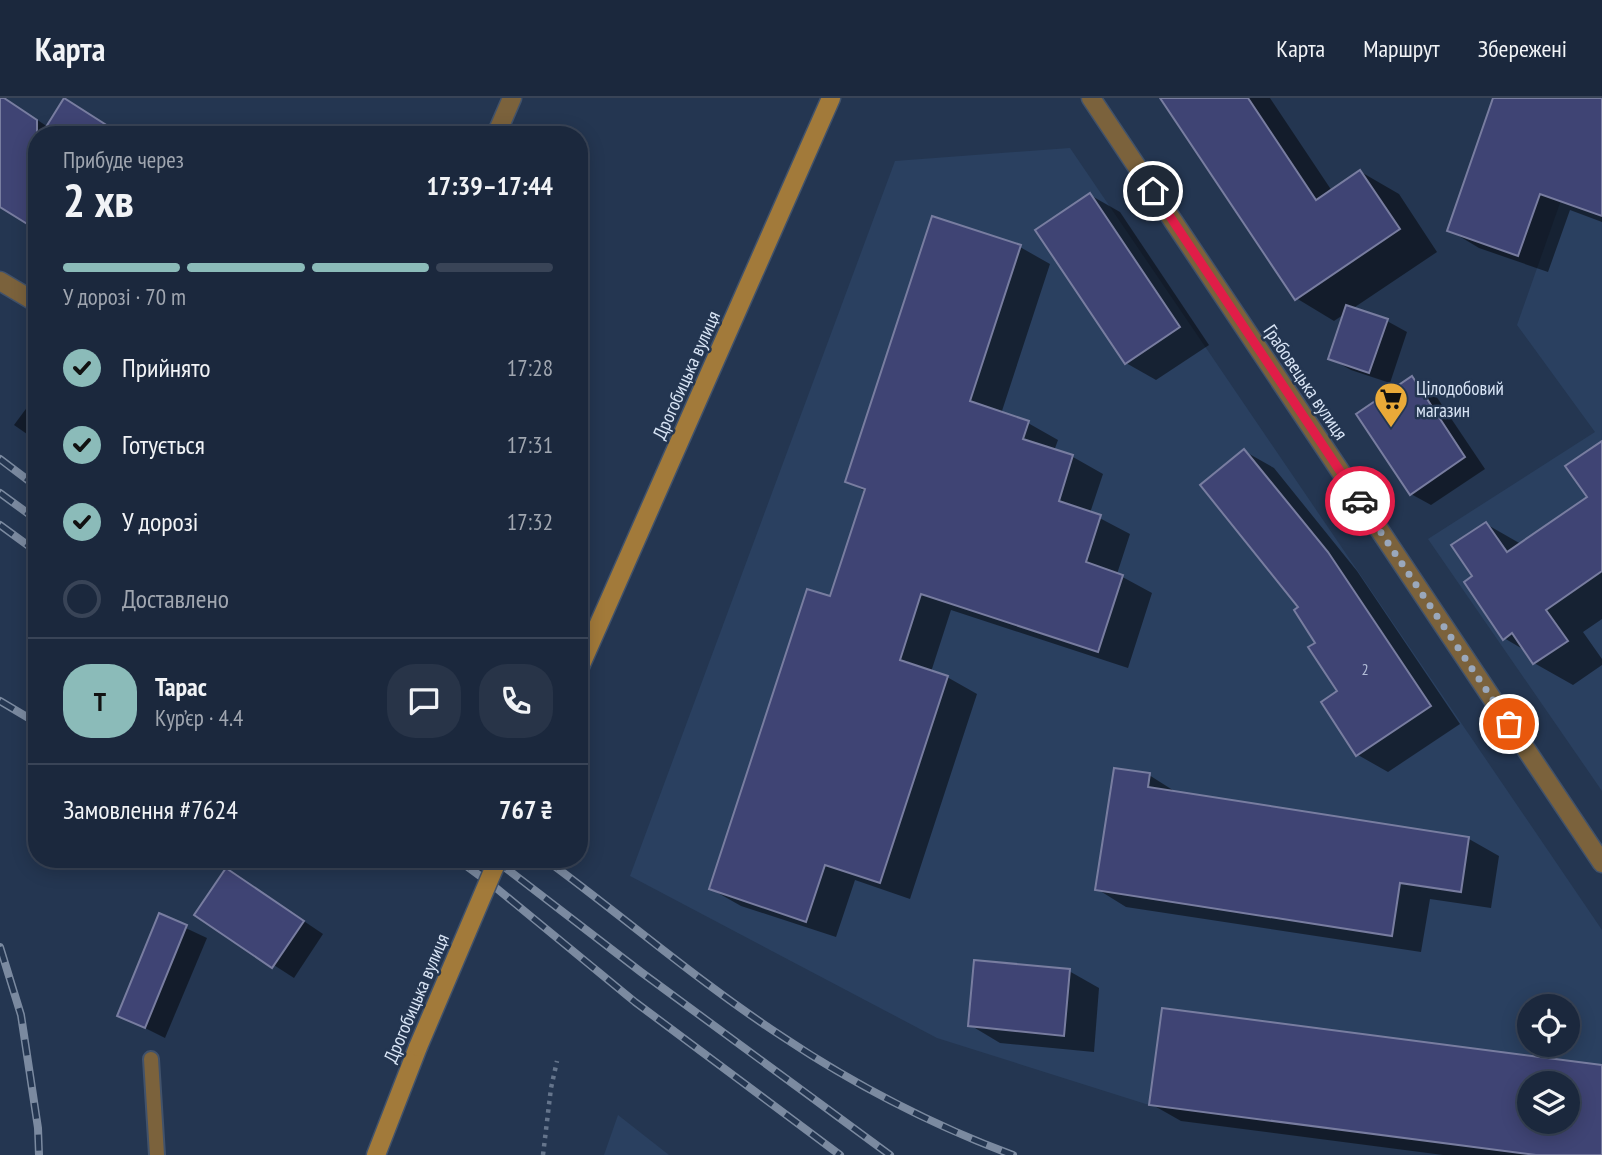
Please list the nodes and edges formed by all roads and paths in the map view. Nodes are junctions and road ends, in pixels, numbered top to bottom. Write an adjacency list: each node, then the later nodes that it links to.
1 (512, 98): 4 (street)
2 (831, 98): 7 (main road, Дрогобицька вулиця)
3 (1091, 98): 8 (street, Грабовецька вулиця)
4 (500, 126)
5 (0, 281): 6 (street)
6 (28, 298)
7 (588, 649)
8 (1602, 863)
9 (494, 868): 13 (main road, Дрогобицька вулиця, bridge)
10 (151, 1059): 12 (lane)
11 (557, 1061): 14 (path)
12 (157, 1155)
13 (376, 1155)
14 (543, 1155)

